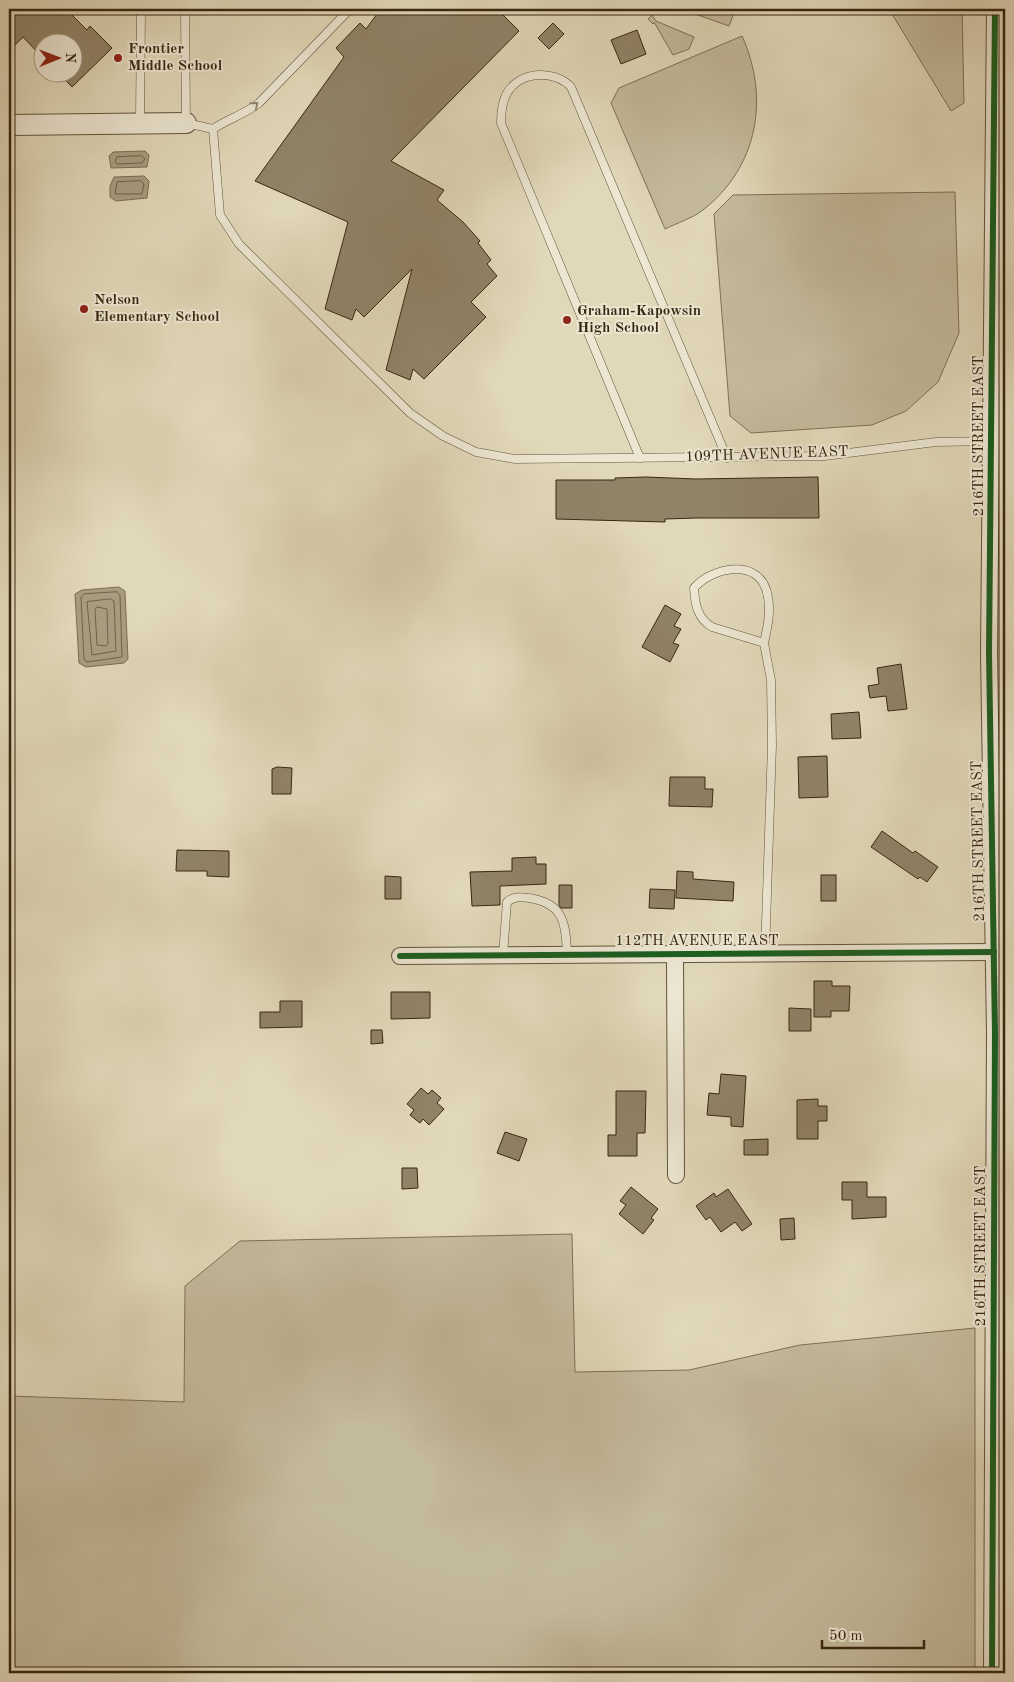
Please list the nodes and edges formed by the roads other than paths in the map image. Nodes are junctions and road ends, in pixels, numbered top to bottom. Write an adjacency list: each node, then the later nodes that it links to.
1 (141, 9): 5 (lane)
2 (185, 9): 6 (lane)
3 (350, 9): 8 (lane, one-way to 3)
4 (995, 9): 9 (street, 216TH STREET EAST)
5 (140, 123): 6 (street); 7 (street)
6 (186, 123): 8 (lane)
7 (9, 125)
8 (213, 129): 11 (lane, 109TH AVENUE EAST)
9 (999, 239): 10 (street, 216TH STREET EAST)
10 (998, 441): 12 (lane, 109TH AVENUE EAST); 14 (street, 216TH STREET EAST)
11 (640, 458): 12 (lane, 109TH AVENUE EAST); 12 (lane)
12 (727, 458)
13 (764, 643): 13 (lane); 16 (lane)
14 (998, 830): 19 (street, 216TH STREET EAST)
15 (567, 954): 17 (street, 112TH AVENUE EAST); 17 (lane); 18 (street, 112TH AVENUE EAST)
16 (765, 954): 18 (street, 112TH AVENUE EAST); 19 (street, 112TH AVENUE EAST)
17 (503, 955): 20 (street, 112TH AVENUE EAST)
18 (675, 955): 21 (street)
19 (1000, 955): 22 (street, 216TH STREET EAST)
20 (400, 956)
21 (676, 1175)
22 (992, 1673)

